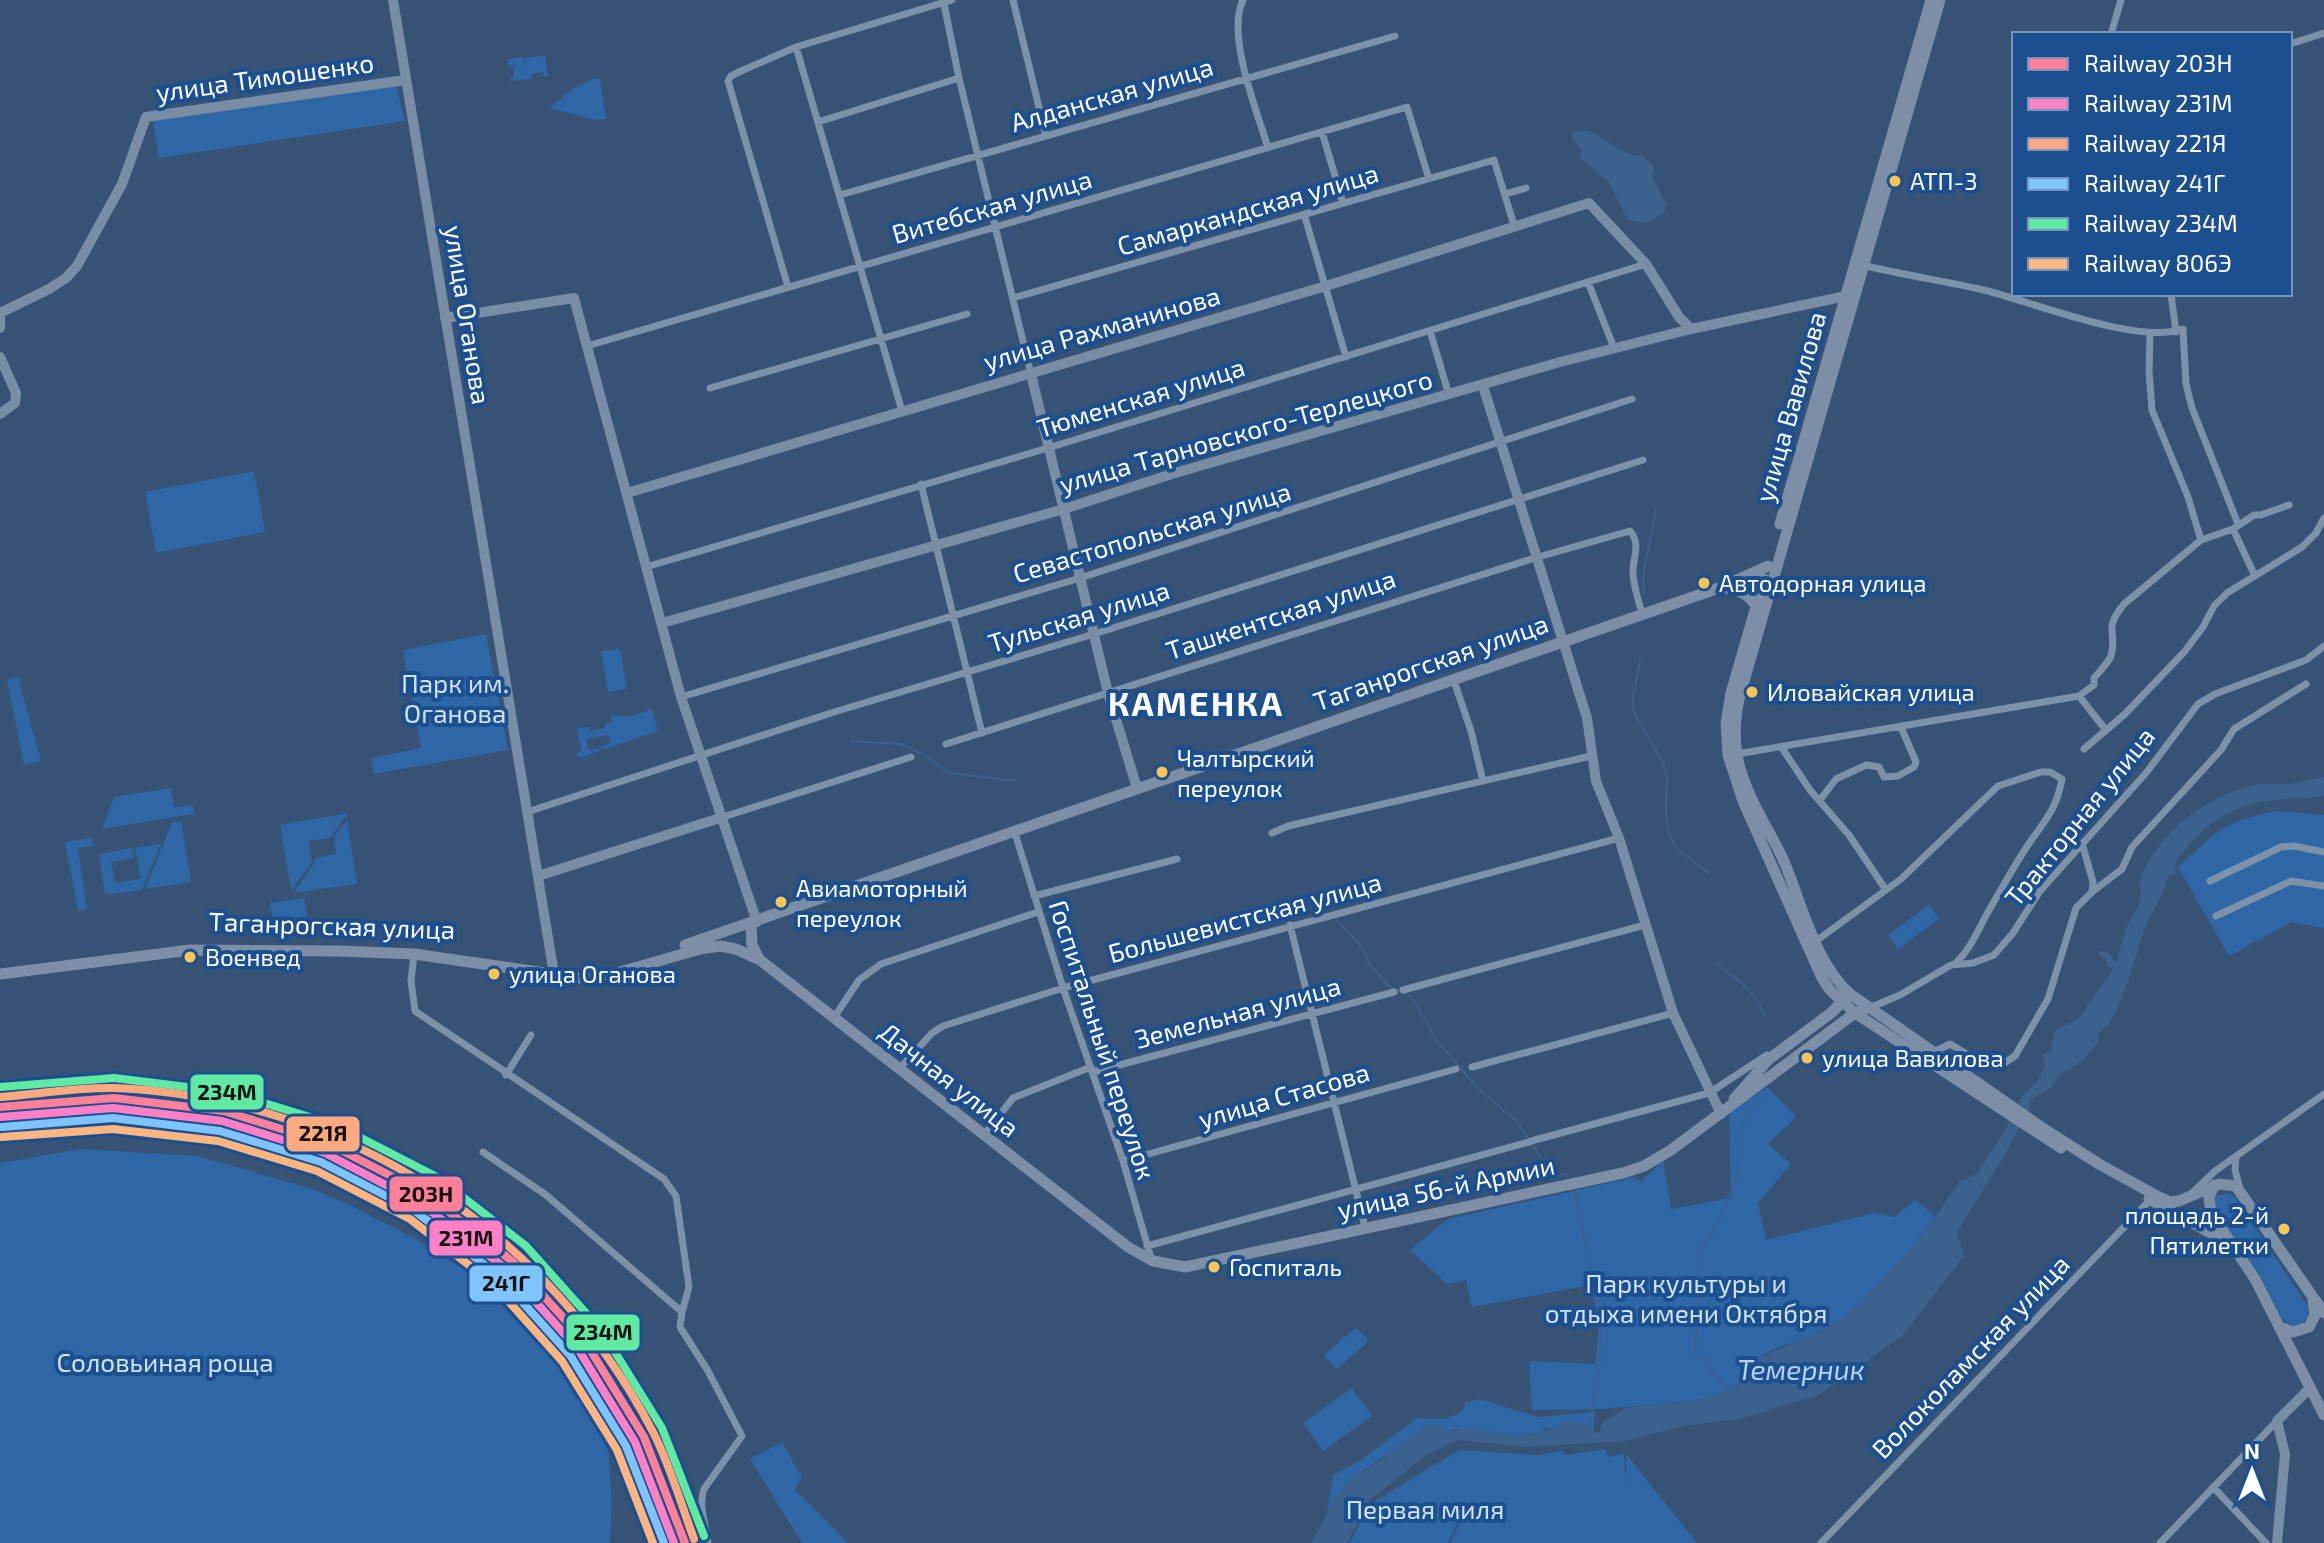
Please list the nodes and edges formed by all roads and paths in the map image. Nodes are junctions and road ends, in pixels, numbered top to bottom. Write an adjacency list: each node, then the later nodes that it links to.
1 (393, 0): 16 (street, улица Оганова)
2 (952, 0): 8 (street)
3 (1013, 0): 19 (street)
4 (1243, 0): 14 (street)
5 (1931, 0): 31 (main road, улица Вавилова)
6 (1940, 0): 31 (main road, улица Вавилова)
7 (2121, 0): 9 (street)
8 (944, 4): 13 (street); 15 (street)
9 (2112, 32)
10 (2324, 33): 12 (street)
11 (1395, 36): 14 (street, Алданская улица)
12 (2292, 43)
13 (796, 47): 17 (street); 35 (street)
14 (1248, 77): 19 (street, Алданская улица); 20 (street)
15 (959, 78): 17 (street); 21 (street)
16 (406, 80): 41 (street, улица Тимошенко); 43 (street, улица Оганова)
17 (818, 122): 25 (street)
18 (1322, 132): 20 (street, Витебская улица); 22 (street, Витебская улица); 26 (street)
19 (1046, 136): 21 (street, Алданская улица)
20 (1268, 148): 29 (street, Витебская улица)
21 (977, 155): 25 (street, Алданская улица); 29 (street)
22 (1429, 179): 24 (street, Самаркандская улица); 26 (street, Самаркандская улица)
23 (1526, 188): 24 (street)
24 (1505, 194): 28 (street)
25 (840, 195): 32 (street)
26 (1343, 203): 27 (street, Самаркандская улица)
27 (1304, 214): 34 (street); 39 (street, Самаркандская улица)
28 (1514, 225): 30 (street, улица Рахманинова); 34 (street, улица Рахманинова)
29 (995, 228): 32 (street, Витебская улица); 39 (street)
30 (1646, 264): 33 (street, Тюменская улица); 45 (street)
31 (1860, 264): 38 (main road, улица Вавилова); 40 (street)
32 (860, 266): 35 (street, Витебская улица); 49 (street)
33 (1588, 282): 47 (street, Тюменская улица); 51 (street)
34 (1326, 286): 53 (street); 54 (street, улица Рахманинова)
35 (788, 287): 50 (street, Витебская улица)
36 (2038, 296): 40 (street)
37 (2171, 296): 46 (street)
38 (1850, 297): 45 (street, улица Тарновского-Терлецкого); 74 (main road, улица Вавилова); 79 (main road, улица Вавилова)
39 (1013, 298): 54 (street)
40 (2035, 306): 48 (street)
41 (0, 314): 44 (street, улица Тимошенко)
42 (967, 314): 49 (street)
43 (445, 318): 50 (street); 105 (street, улица Оганова)
44 (0, 328)
45 (1691, 329): 51 (street, улица Тарновского-Терлецкого)
46 (2179, 330): 48 (street); 70 (street)
47 (1430, 331): 53 (street, Тюменская улица); 57 (street)
48 (2150, 334): 71 (street)
49 (882, 339): 56 (street); 59 (street)
50 (587, 346): 65 (street)
51 (1614, 348): 55 (street, улица Тарновского-Терлецкого)
52 (0, 357): 60 (street)
53 (1346, 357): 62 (street, Тюменская улица)
54 (1031, 374): 59 (street, улица Рахманинова); 62 (street)
55 (1483, 386): 57 (street, улица Тарновского-Терлецкого); 61 (street)
56 (710, 388)
57 (1449, 395): 68 (street, улица Тарновского-Терлецкого)
58 (1632, 399): 61 (street, Севастопольская улица)
59 (902, 411): 65 (street, улица Рахманинова)
60 (0, 414)
61 (1501, 443): 66 (street); 77 (street, Севастопольская улица)
62 (1048, 448): 64 (street, Тюменская улица); 68 (street)
63 (1643, 460): 66 (street, Тульская улица)
64 (921, 484): 72 (street); 75 (street, Тюменская улица)
65 (627, 493): 75 (street)
66 (1520, 499): 73 (street); 83 (street, Тульская улица)
67 (2289, 505): 70 (street)
68 (1064, 509): 72 (street, улица Тарновского-Терлецкого); 77 (street)
69 (2324, 518): 76 (street)
70 (2235, 526): 71 (street); 76 (street)
71 (2201, 540): 90 (street)
72 (937, 545): 81 (street); 82 (street, улица Тарновского-Терлецкого)
73 (1538, 557): 80 (street, Ташкентская улица); 84 (street); 89 (street, Ташкентская улица)
74 (1768, 566): 78 (main road, Таганрогская улица); 79 (main road, улица Вавилова)
75 (646, 567): 82 (street)
76 (2255, 576): 93 (street)
77 (1080, 578): 81 (street, Севастопольская улица); 83 (street)
78 (1719, 588): 79 (main road); 80 (main road, Таганрогская улица)
79 (1759, 611): 98 (main road, улица Вавилова); 136 (main road, улица Вавилова)
80 (1642, 613): 84 (main road, Таганрогская улица)
81 (954, 616): 86 (street); 91 (street, Севастопольская улица)
82 (662, 623): 91 (street)
83 (1094, 634): 86 (street, Тульская улица); 89 (street)
84 (1562, 641): 87 (main road, Таганрогская улица); 100 (street)
85 (2324, 646): 110 (street, Тракторная улица)
86 (967, 672): 94 (street); 99 (street, Тульская улица)
87 (1453, 678): 102 (street); 103 (main road, Таганрогская улица)
88 (2306, 684): 117 (street)
89 (1108, 693): 94 (street, Ташкентская улица); 103 (street)
90 (2079, 696): 92 (street); 93 (street)
91 (681, 697): 99 (street)
92 (1901, 727): 96 (street); 104 (street)
93 (2105, 729): 97 (street)
94 (982, 733): 95 (street, Ташкентская улица)
95 (946, 744)
96 (1782, 748): 98 (street); 104 (street)
97 (2084, 749)
98 (1737, 754): 124 (main road, улица Вавилова)
99 (699, 755): 105 (street, Тульская улица); 106 (street)
100 (1591, 756): 102 (street); 109 (street)
101 (911, 757): 106 (street)
102 (1483, 781): 108 (street)
103 (1137, 788): 107 (main road, Таганрогская улица)
104 (1820, 800): 116 (street)
105 (527, 812): 113 (street, улица Оганова)
106 (720, 818): 113 (street); 121 (street)
107 (1014, 830): 118 (street, Госпитальный переулок); 121 (main road, Таганрогская улица)
108 (1272, 833)
109 (1619, 838): 122 (street, Большевистская улица); 123 (street)
110 (2082, 843): 117 (street); 129 (street, Тракторная улица)
111 (2324, 852): 114 (street)
112 (1177, 859): 118 (street)
113 (538, 876): 131 (street, улица Оганова)
114 (2210, 881)
115 (2324, 886): 120 (street)
116 (1886, 890): 124 (street); 129 (street)
117 (2092, 892): 144 (street)
118 (1034, 896): 119 (street, Госпитальный переулок)
119 (1038, 912): 133 (street, Госпитальный переулок); 140 (street)
120 (2216, 916)
121 (754, 923): 128 (main road); 131 (main road, Таганрогская улица)
122 (1290, 925): 133 (street, Большевистская улица); 139 (street)
123 (1645, 925): 134 (street); 138 (street)
124 (1816, 941): 136 (main road, улица Вавилова)
125 (700, 949): 128 (main road, Дачная улица); 131 (main road, Таганрогская улица)
126 (414, 951): 127 (main road, Таганрогская улица); 131 (main road, Таганрогская улица); 150 (street)
127 (85, 958): 130 (main road, Таганрогская улица); 132 (main road, Таганрогская улица)
128 (760, 960): 140 (main road, Дачная улица)
129 (1956, 963): 137 (street, Тракторная улица)
130 (0, 967)
131 (553, 972)
132 (0, 974)
133 (1063, 988): 147 (street, Большевистская улица); 149 (street, Госпитальный переулок)
134 (1403, 990)
135 (1394, 992): 139 (street, Земельная улица)
136 (1846, 998): 137 (main road, улица Вавилова); 141 (main road)
137 (1861, 1011): 144 (main road, улица Вавилова); 145 (main road); 151 (main road, улица Вавилова)
138 (1673, 1013): 146 (street); 152 (street)
139 (1312, 1015): 149 (street, Земельная улица); 154 (street)
140 (833, 1019): 147 (main road, Дачная улица)
141 (1808, 1031): 143 (main road); 145 (main road)
142 (531, 1035): 150 (street)
143 (1784, 1048): 152 (street); 155 (main road)
144 (1934, 1052): 151 (main road, улица Вавилова)
145 (1794, 1060): 155 (main road)
146 (1472, 1067)
147 (899, 1069): 156 (main road, Дачная улица)
148 (1456, 1069): 154 (street, улица Стасова)
149 (1092, 1070): 156 (street, Земельная улица); 159 (street, Госпитальный переулок)
150 (506, 1075): 172 (street)
151 (1983, 1091): 165 (main road)
152 (1709, 1093): 155 (street); 162 (street)
153 (2324, 1094): 158 (street)
154 (1334, 1103): 159 (street, улица Стасова); 162 (street)
155 (1721, 1114): 166 (main road, улица 56-й Армии)
156 (984, 1135): 169 (main road, Дачная улица)
157 (483, 1152): 172 (street)
158 (2236, 1157): 160 (street); 163 (street)
159 (1123, 1161): 167 (street, Госпитальный переулок)
160 (2225, 1165): 161 (street); 164 (street)
161 (2215, 1185): 163 (main road); 164 (main road); 168 (main road)
162 (1355, 1188): 166 (street); 167 (street)
163 (2240, 1189): 171 (main road)
164 (2189, 1197): 165 (main road)
165 (2156, 1200): 168 (main road); 180 (street, Волоколамская улица)
166 (1365, 1227): 170 (main road, улица 56-й Армии)
167 (1147, 1246): 169 (street, Госпитальный переулок)
168 (2236, 1247): 174 (main road)
169 (1153, 1261): 170 (main road, Дачная улица)
170 (1167, 1266)
171 (2312, 1298): 173 (main road); 174 (main road)
172 (682, 1312): 179 (street)
173 (2324, 1313)
174 (2279, 1327): 175 (main road)
175 (2310, 1388): 176 (main road); 177 (street)
176 (2324, 1415)
177 (2277, 1421): 178 (street); 183 (street)
178 (2213, 1487): 181 (street); 182 (street)
179 (708, 1543)
180 (1821, 1543)
181 (2160, 1543)
182 (2266, 1543)
183 (2277, 1543)

